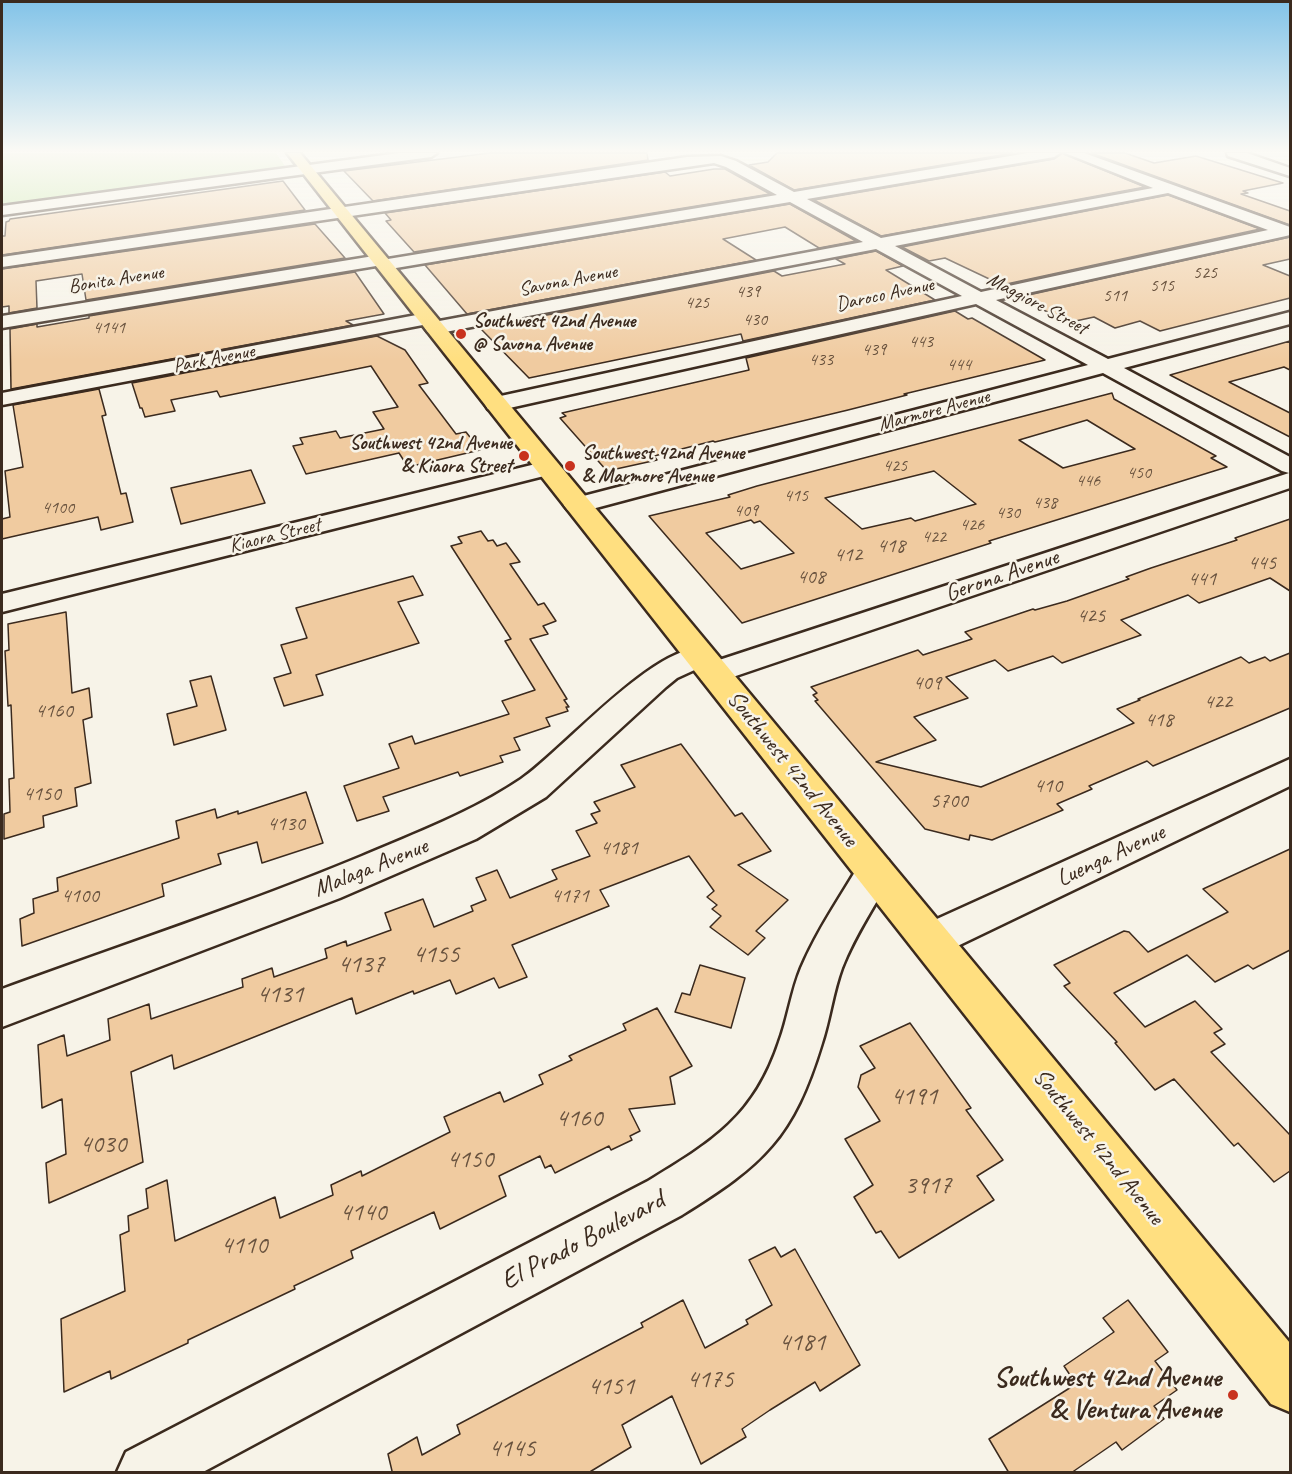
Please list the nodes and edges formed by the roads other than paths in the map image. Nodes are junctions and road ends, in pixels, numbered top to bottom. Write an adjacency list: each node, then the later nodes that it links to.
1 (275, 222): 9 (street)
2 (349, 222): 10 (main road, Southwest 42nd Avenue)
3 (636, 222): 10 (street, Bonita Avenue)
4 (839, 222): 8 (street, Maggiore Street)
5 (992, 222): 8 (street, Savona Avenue)
6 (1259, 222): 7 (street)
7 (1287, 232): 11 (street, Daroco Avenue)
8 (878, 243): 11 (street, Maggiore Street); 14 (street, Savona Avenue)
9 (2, 262)
10 (382, 262): 13 (street, Bonita Avenue); 14 (main road, Southwest 42nd Avenue)
11 (978, 298): 15 (street, Maggiore Street); 17 (street, Daroco Avenue)
12 (1290, 318): 15 (street, Marmore Avenue)
13 (2, 321)
14 (431, 323): 16 (street, Park Avenue); 17 (main road, Southwest 42nd Avenue)
15 (1105, 366): 18 (street, Maggiore Street); 21 (street, Marmore Avenue)
16 (2, 399)
17 (496, 404): 19 (main road, Southwest 42nd Avenue)
18 (1290, 466)
19 (548, 468): 21 (main road, Southwest 42nd Avenue); 22 (street, Kiaora Street)
20 (1290, 480): 23 (street, Gerona Avenue)
21 (577, 505): 23 (main road, Southwest 42nd Avenue)
22 (2, 603)
23 (706, 664): 25 (main road, Southwest 42nd Avenue); 27 (street, Malaga Avenue)
24 (1290, 772): 26 (street, Luenga Avenue)
25 (875, 871): 26 (main road, Southwest 42nd Avenue); 29 (street, El Prado Boulevard)
26 (931, 940): 28 (main road, Southwest 42nd Avenue)
27 (2, 1008)
28 (1290, 1385)
29 (146, 1473)

